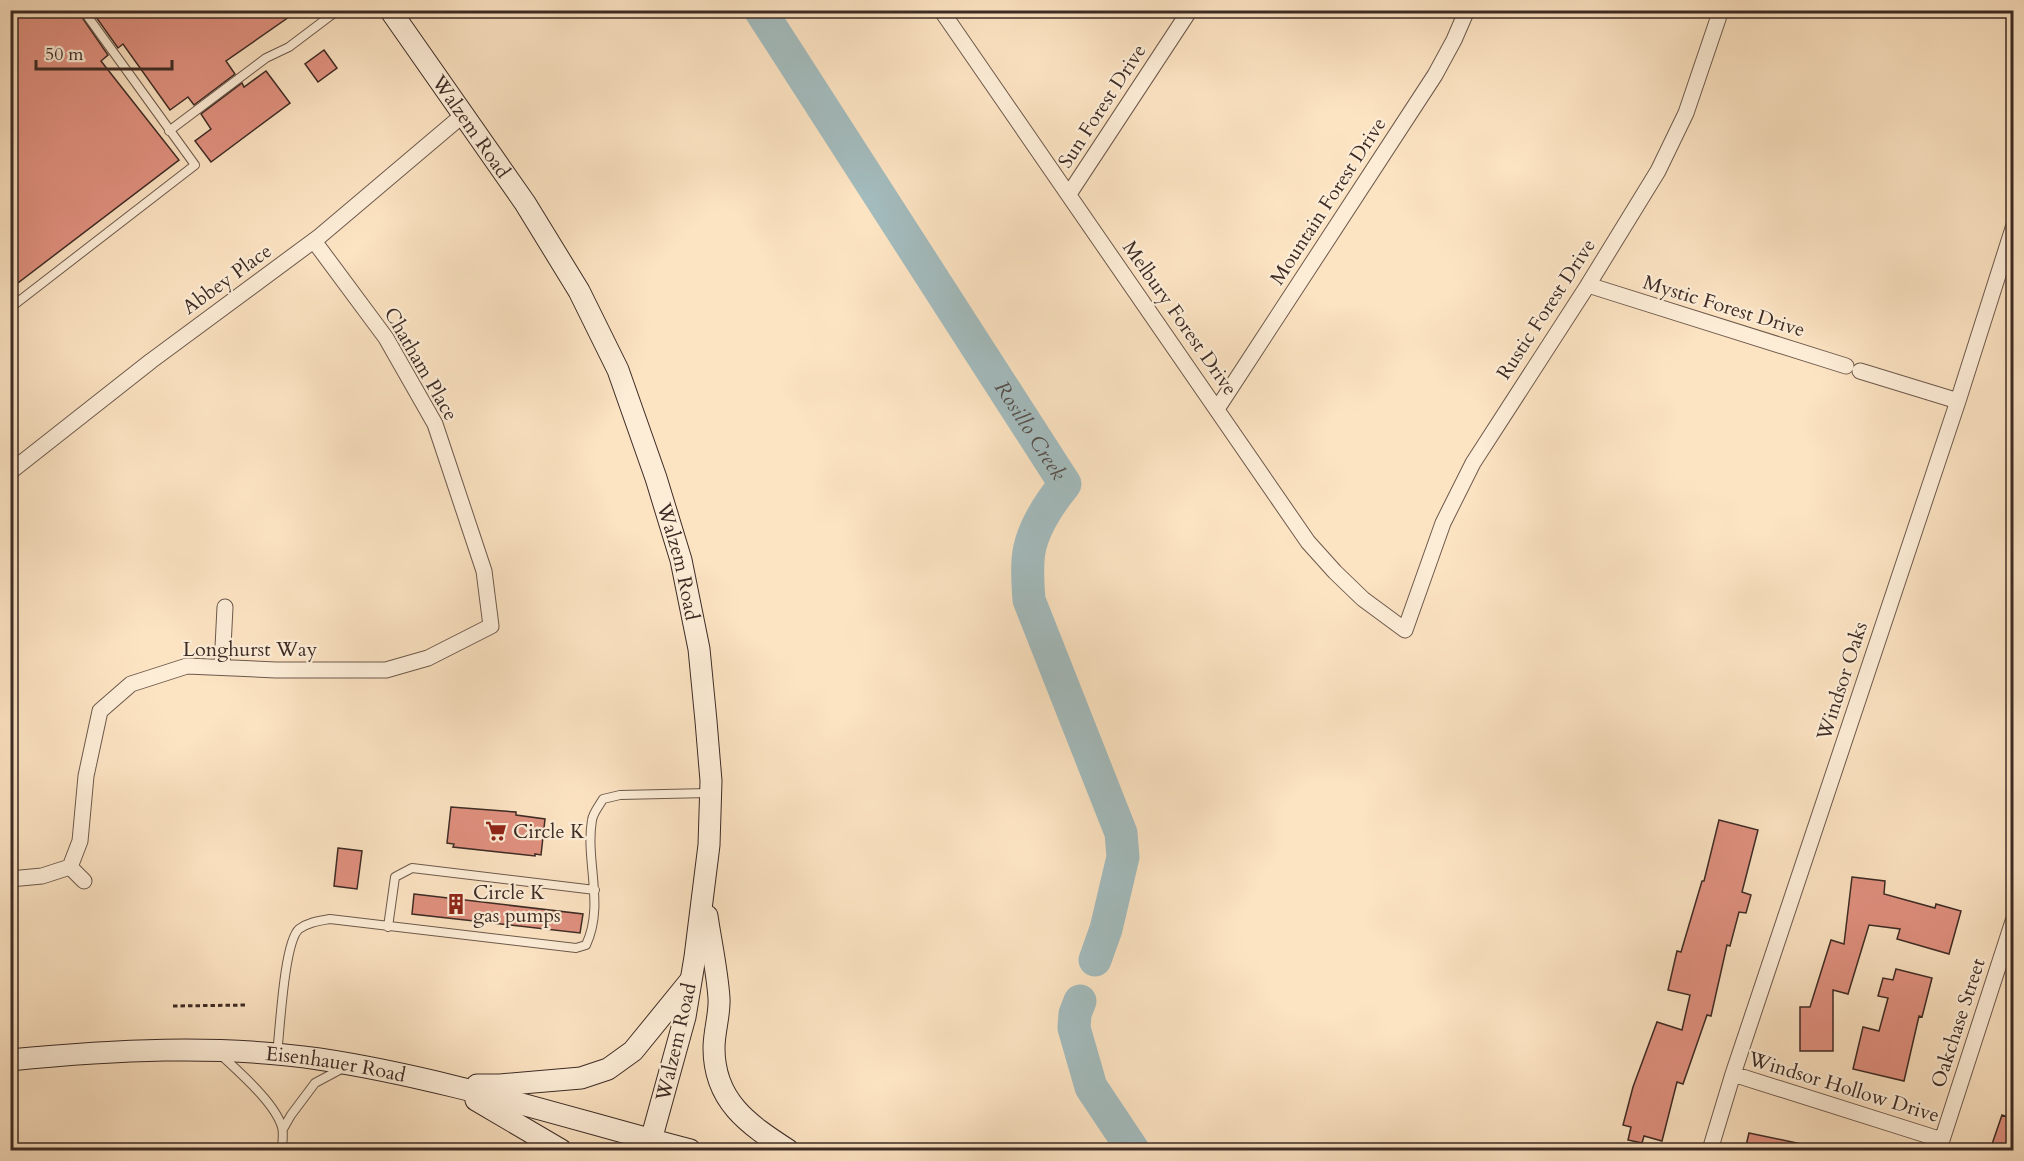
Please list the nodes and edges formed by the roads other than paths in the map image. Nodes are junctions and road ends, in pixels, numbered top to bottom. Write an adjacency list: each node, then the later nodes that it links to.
1 (83, 10): 9 (lane)
2 (338, 10): 9 (lane)
3 (390, 10): 8 (main road, Walzem Road)
4 (941, 10): 10 (street, Melbury Forest Drive)
5 (1190, 10): 10 (street, Sun Forest Drive)
6 (1467, 10): 16 (street, Mountain Forest Drive)
7 (1721, 10): 13 (street, Rustic Forest Drive)
8 (463, 115): 12 (street, Abbey Place); 22 (main road, Walzem Road)
9 (169, 131): 14 (lane)
10 (1069, 194): 16 (street, Melbury Forest Drive)
11 (2013, 225): 15 (street, Windsor Oaks)
12 (314, 241): 17 (street, Abbey Place); 19 (street, Chatham Place)
13 (1588, 285): 15 (street, Mystic Forest Drive); 20 (street, Rustic Forest Drive)
14 (10, 308)
15 (1958, 401): 35 (street, Windsor Oaks)
16 (1217, 409): 20 (street, Melbury Forest Drive)
17 (10, 472)
18 (225, 607): 21 (street)
19 (491, 626): 21 (street, Longhurst Way)
20 (1405, 630)
21 (222, 667): 23 (street, Longhurst Way)
22 (710, 793): 26 (main road, Walzem Road); 27 (lane)
23 (70, 867): 24 (street); 25 (street)
24 (10, 879)
25 (84, 882)
26 (704, 887): 30 (main road, Walzem Road); 43 (main road)
27 (595, 890): 29 (lane); 29 (lane)
28 (2013, 918): 39 (street, Oakchase Street)
29 (388, 927): 32 (lane)
30 (691, 979): 36 (main road); 38 (main road, Walzem Road)
31 (218, 1052): 32 (main road, Eisenhauer Road); 33 (main road, Eisenhauer Road); 37 (lane)
32 (277, 1055): 34 (main road, Eisenhauer Road)
33 (10, 1060)
34 (350, 1065): 36 (main road, Eisenhauer Road); 37 (lane)
35 (1733, 1074): 39 (street, Windsor Hollow Drive); 44 (street, Windsor Oaks)
36 (450, 1085): 38 (main road, Eisenhauer Road); 41 (main road)
37 (283, 1130): 40 (lane)
38 (651, 1140): 42 (main road)
39 (1942, 1140)
40 (282, 1150)
41 (561, 1150)
42 (690, 1150)
43 (788, 1150)
44 (1710, 1150)

